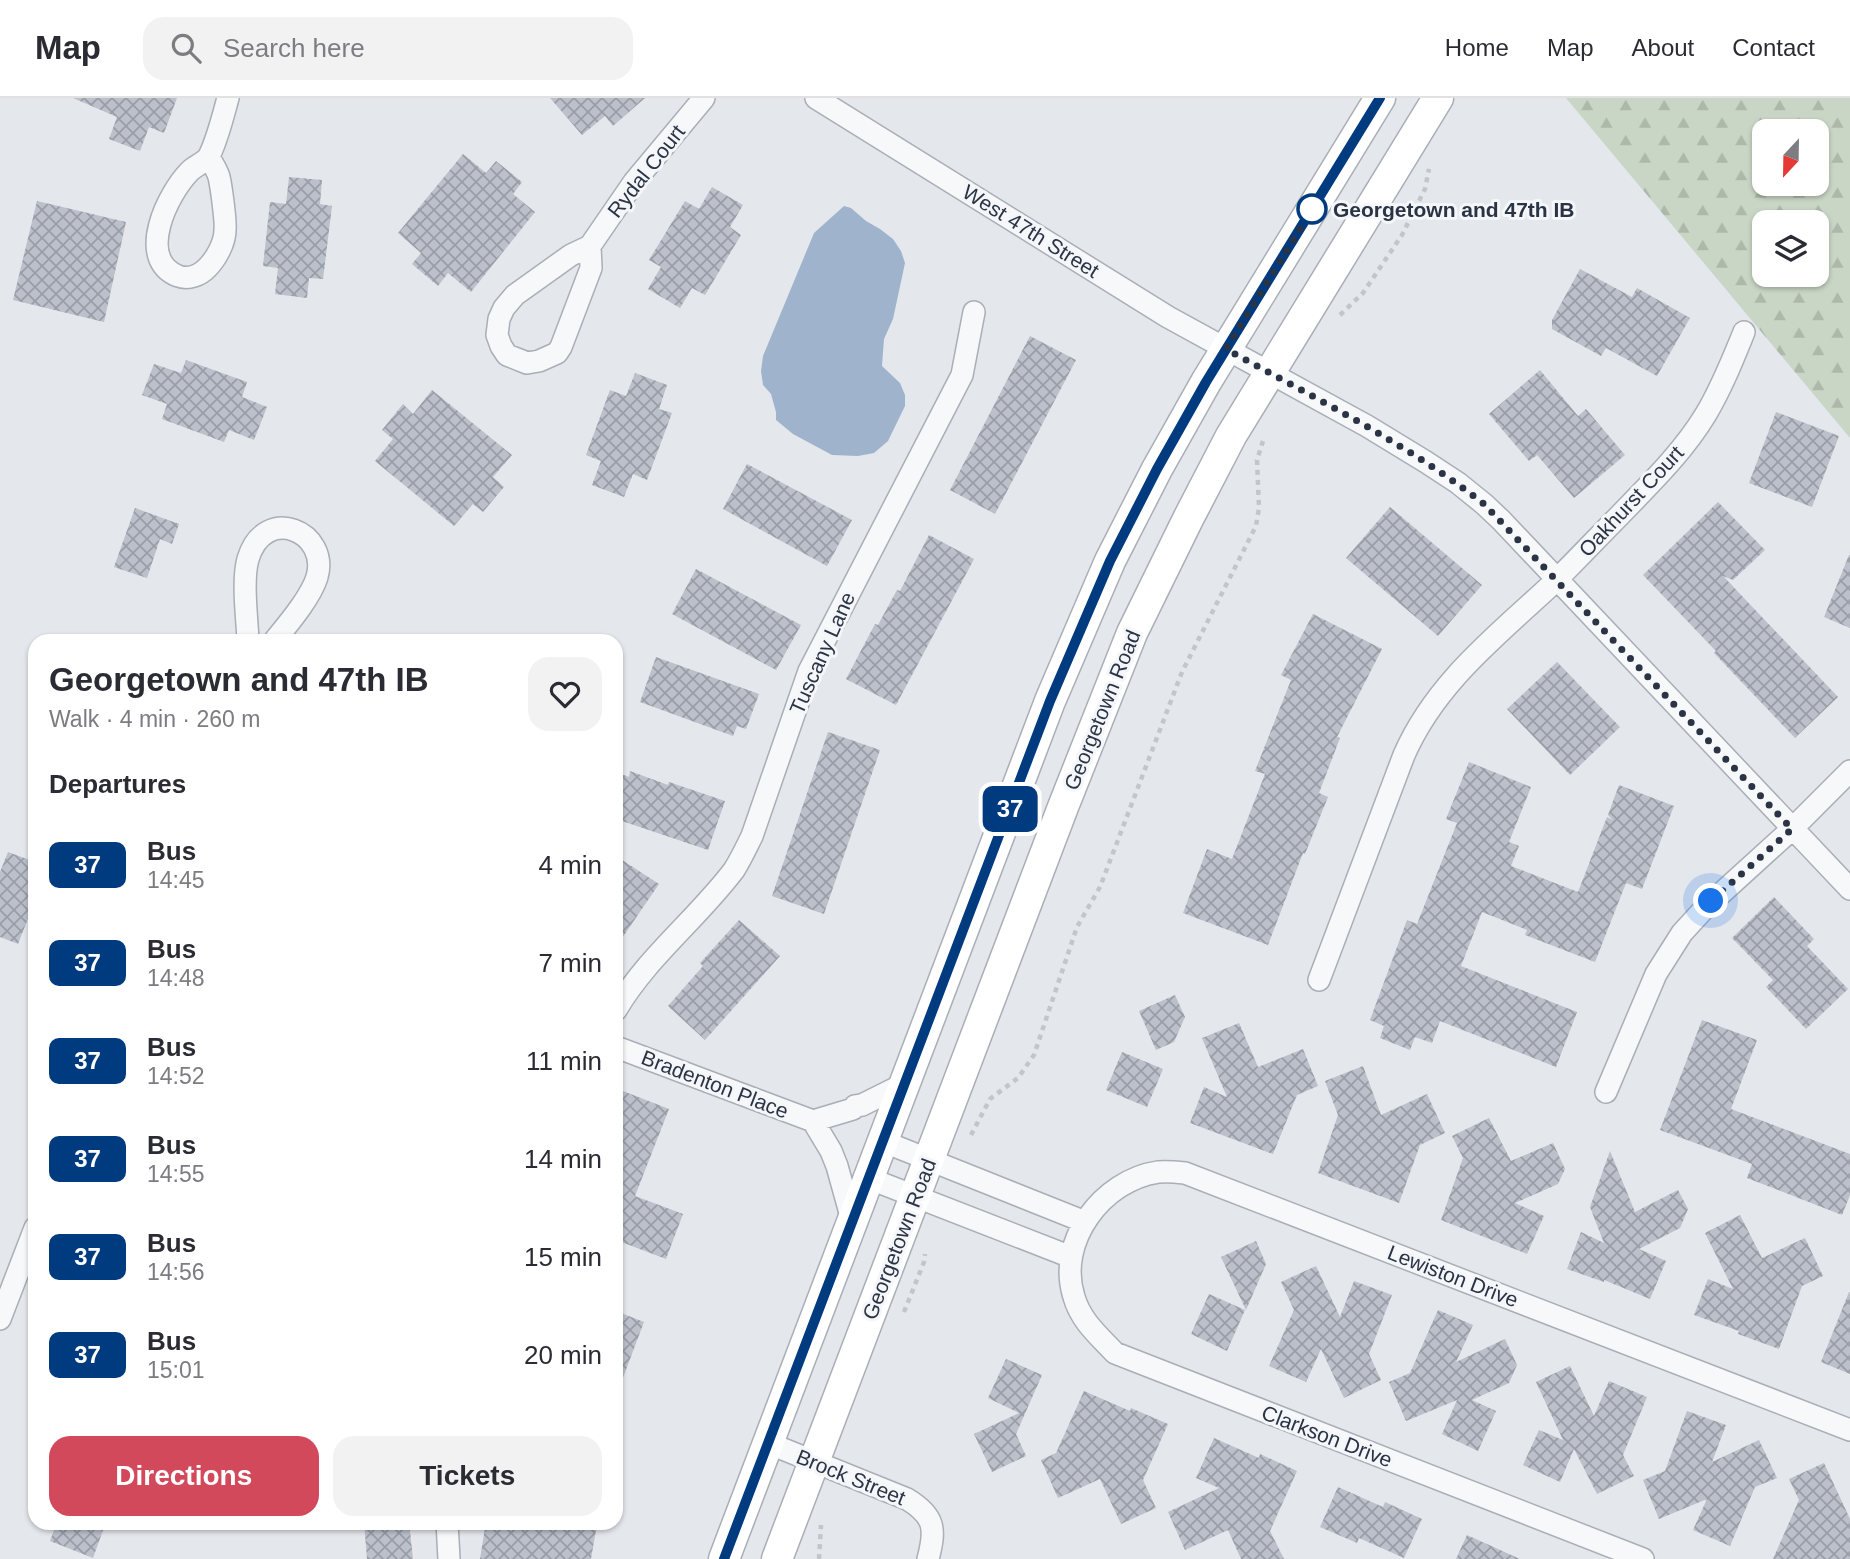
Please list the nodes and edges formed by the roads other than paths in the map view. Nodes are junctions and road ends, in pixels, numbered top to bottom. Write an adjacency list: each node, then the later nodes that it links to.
1 (228, 98): 6 (street)
2 (704, 98): 7 (street, Rydal Court)
3 (816, 98): 10 (street, West 47th Street)
4 (1380, 98): 10 (main road, Georgetown Road)
5 (1438, 98): 10 (main road, Georgetown Road)
6 (209, 157): 6 (street)
7 (590, 246): 7 (street, Rydal Court)
8 (974, 312): 18 (street, Tuscany Lane)
9 (1744, 331): 11 (street, Oakhurst Court)
10 (1247, 360): 11 (street, West 47th Street); 20 (main road, Georgetown Road); 24 (main road, Georgetown Road)
11 (1557, 579): 15 (street, West 47th Street); 17 (street, Oakhurst Court)
12 (248, 634): 13 (street)
13 (279, 634)
14 (1850, 771): 15 (street)
15 (1792, 829): 16 (street, West 47th Street); 21 (street)
16 (1850, 889)
17 (1319, 980)
18 (623, 998)
19 (623, 1050): 22 (street, Bradenton Place)
20 (904, 1084): 22 (street); 23 (main road, Georgetown Road)
21 (1606, 1092)
22 (813, 1121): 27 (street)
23 (882, 1141): 24 (street); 25 (main road, Georgetown Road)
24 (930, 1159): 26 (main road, Georgetown Road); 28 (street)
25 (868, 1178): 26 (street); 27 (main road, Georgetown Road)
26 (915, 1197): 30 (street); 34 (main road, Georgetown Road)
27 (852, 1220): 33 (main road, Georgetown Road)
28 (1085, 1222): 30 (street, Lewiston Drive); 32 (street, Lewiston Drive)
29 (28, 1246): 31 (street)
30 (1073, 1249): 40 (street, Clarkson Drive)
31 (0, 1319)
32 (1850, 1430)
33 (768, 1443): 34 (street, Brock Street); 37 (main road, Georgetown Road)
34 (814, 1461): 38 (main road, Georgetown Road); 39 (street, Brock Street)
35 (447, 1530): 36 (street)
36 (449, 1559)
37 (724, 1559)
38 (777, 1559)
39 (928, 1559)
40 (1643, 1559)

